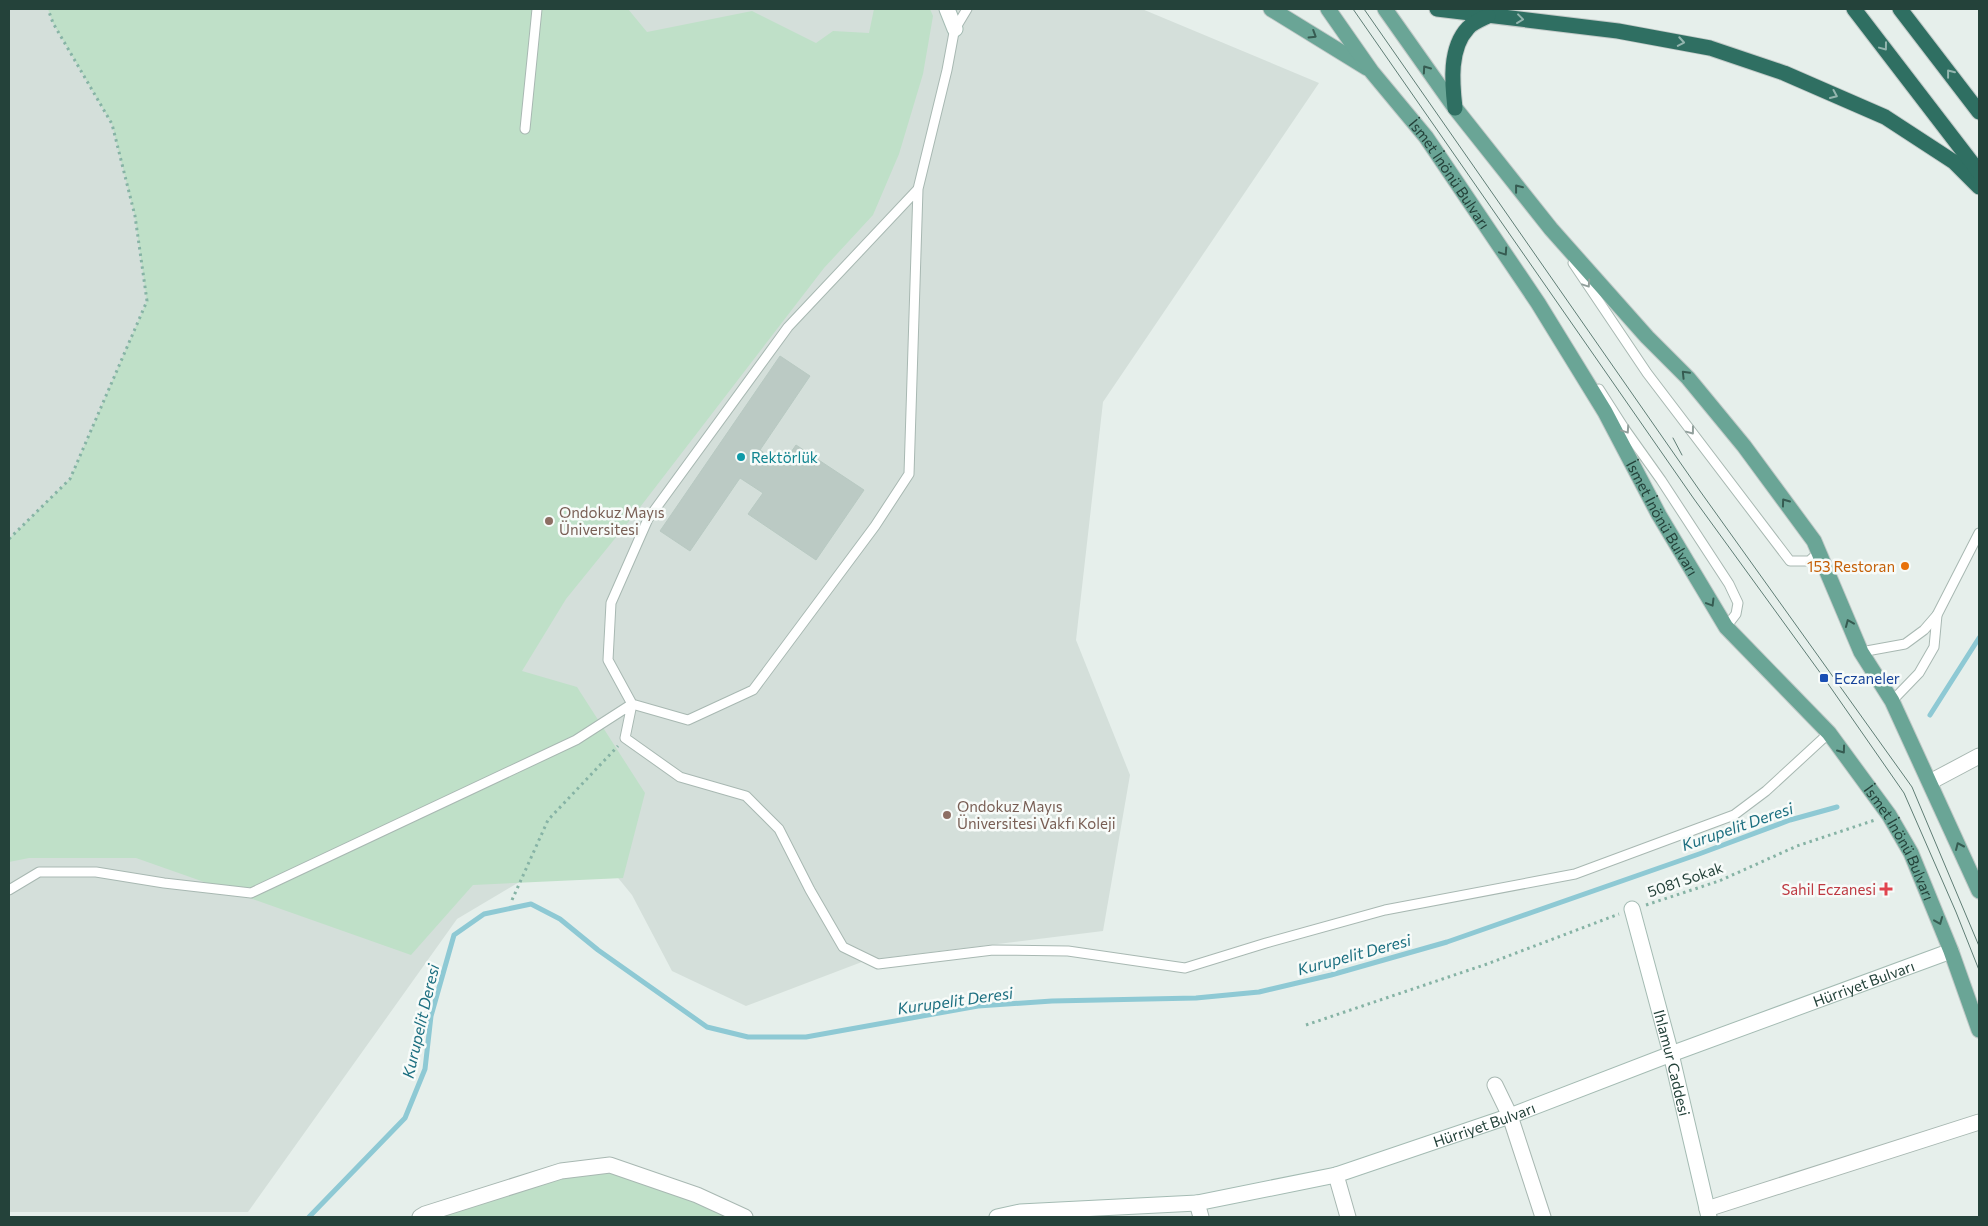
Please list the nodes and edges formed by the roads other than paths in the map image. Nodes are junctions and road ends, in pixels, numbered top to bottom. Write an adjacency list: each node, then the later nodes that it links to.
1 (537, 9): 16 (lane)
2 (947, 9): 12 (street)
3 (954, 9): 12 (lane)
4 (967, 9): 12 (lane)
5 (1271, 9): 13 (main road, one-way to 13)
6 (1328, 9): 13 (main road, İsmet İnönü Bulvarı)
7 (1384, 9): 14 (main road, one-way to 7)
8 (1437, 9): 11 (highway)
9 (1854, 9): 17 (highway, one-way to 17)
10 (1900, 9): 15 (highway, one-way to 10)
11 (1488, 16): 14 (highway); 18 (highway, one-way to 18)
12 (955, 29): 19 (lane)
13 (1372, 72): 21 (main road, İsmet İnönü Bulvarı, one-way to 21)
14 (1455, 108): 20 (main road, one-way to 14)
15 (1979, 112)
16 (525, 129)
17 (1979, 172)
18 (1979, 187)
19 (918, 189): 28 (lane); 28 (lane)
20 (1550, 229): 23 (main road, one-way to 20); 23 (lane, one-way to 23)
21 (1538, 303): 25 (main road, İsmet İnönü Bulvarı, one-way to 25); 25 (lane, one-way to 25)
22 (1979, 533): 24 (lane)
23 (1818, 553): 26 (main road, one-way to 23)
24 (1937, 615): 26 (lane); 27 (lane)
25 (1726, 627): 29 (main road, İsmet İnönü Bulvarı)
26 (1861, 652): 27 (main road)
27 (1892, 701): 31 (main road)
28 (632, 704): 29 (lane); 32 (lane)
29 (1829, 732): 35 (main road, İsmet İnönü Bulvarı, one-way to 35)
30 (1979, 756): 31 (street)
31 (1930, 782): 33 (main road, one-way to 31)
32 (9, 890)
33 (1979, 891)
34 (1632, 909): 37 (street, Ihlamur Caddesi)
35 (1950, 950): 36 (main road, İsmet İnönü Bulvarı); 37 (street, Hürriyet Bulvarı)
36 (1979, 1030)
37 (1671, 1054): 39 (street, Hürriyet Bulvarı); 43 (street, Ihlamur Caddesi)
38 (1495, 1085): 39 (street)
39 (1510, 1116): 41 (street, Hürriyet Bulvarı); 49 (street)
40 (1979, 1122): 43 (street)
41 (1336, 1174): 42 (street, Hürriyet Bulvarı); 48 (street)
42 (1199, 1210): 44 (street, Hürriyet Bulvarı)
43 (1708, 1213)
44 (1021, 1215): 47 (street, Hürriyet Bulvarı)
45 (420, 1217): 46 (street)
46 (745, 1217)
47 (997, 1217)
48 (1348, 1217)
49 (1544, 1217)

